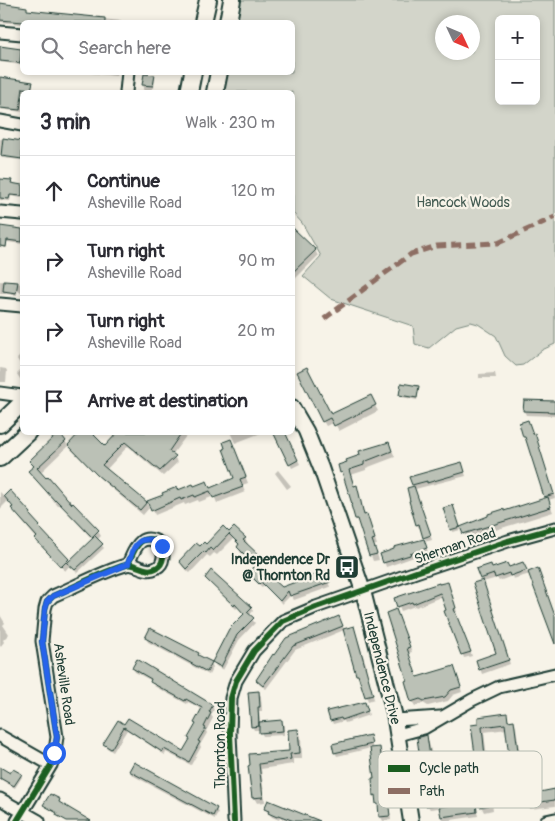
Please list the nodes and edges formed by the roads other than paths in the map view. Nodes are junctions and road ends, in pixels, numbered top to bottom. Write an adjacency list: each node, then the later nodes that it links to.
1 (208, 0): 3 (highway)
2 (232, 0): 4 (highway)
3 (203, 20)
4 (228, 20)
5 (0, 32): 6 (street)
6 (20, 34)
7 (128, 75): 10 (street)
8 (192, 75): 11 (highway)
9 (218, 75): 12 (highway)
10 (126, 90)
11 (189, 90)
12 (215, 90)
13 (0, 122): 14 (street)
14 (20, 125)
15 (0, 212): 16 (street)
16 (20, 214)
17 (0, 304): 18 (street)
18 (20, 306)
19 (0, 393): 20 (street)
20 (20, 396)
21 (20, 406): 23 (highway)
22 (295, 412): 30 (main road, Independence Drive)
23 (0, 424)
24 (0, 430): 26 (highway)
25 (25, 435): 26 (highway)
26 (14, 446): 27 (highway)
27 (0, 458)
28 (555, 528): 30 (street, Sherman Road)
29 (128, 564): 37 (street, Asheville Road)
30 (363, 591): 33 (main road, Independence Drive); 43 (street, Thornton Road)
31 (555, 674): 32 (street)
32 (445, 716): 33 (street); 34 (street)
33 (396, 720): 34 (main road, Independence Drive)
34 (398, 735): 36 (main road, Independence Drive)
35 (0, 736): 37 (street)
36 (400, 751)
37 (51, 765): 40 (street, Asheville Road)
38 (0, 799): 40 (street)
39 (409, 808): 44 (main road, Independence Drive)
40 (19, 816): 42 (street)
41 (555, 819): 45 (street)
42 (39, 821)
43 (234, 821)
44 (411, 821)
45 (546, 821)

